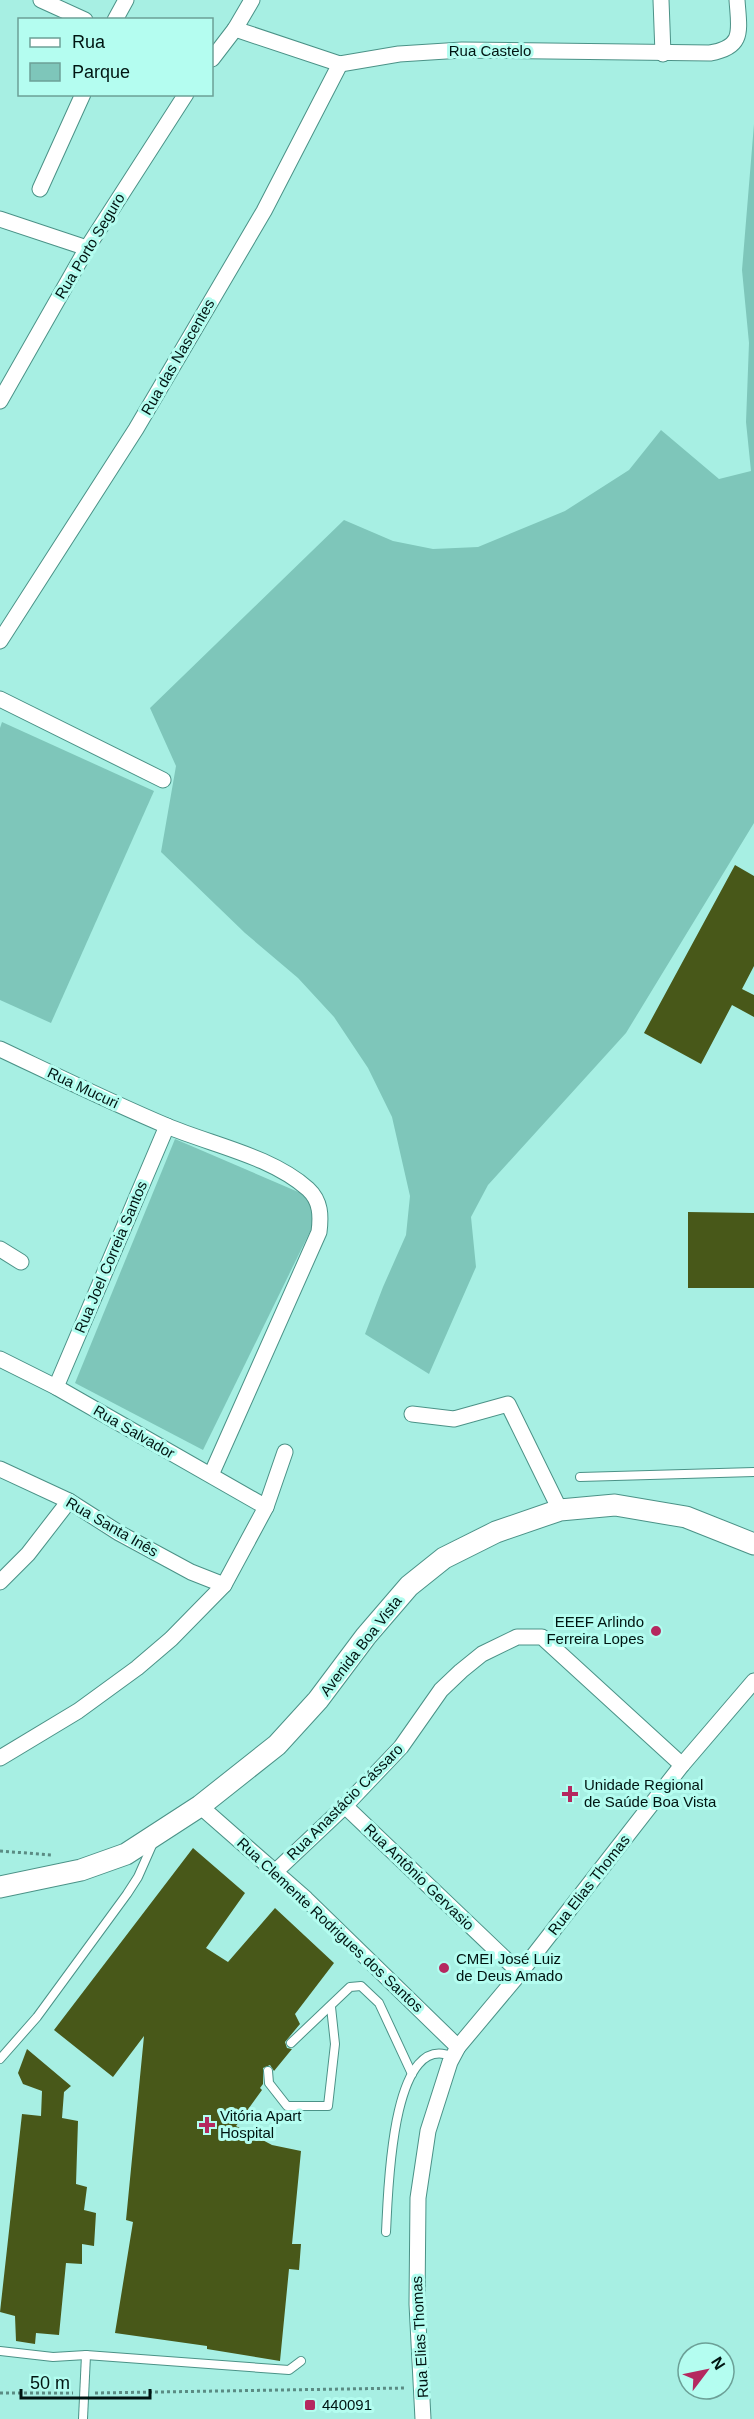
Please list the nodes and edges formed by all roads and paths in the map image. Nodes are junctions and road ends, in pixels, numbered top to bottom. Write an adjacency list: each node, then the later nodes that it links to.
1 (41, 0): 6 (street)
2 (126, 0): 7 (street)
3 (252, 0): 8 (street)
4 (661, 0): 9 (street)
5 (737, 0): 9 (street, Rua Castelo)
6 (81, 18)
7 (116, 18)
8 (235, 29): 10 (street); 11 (street, Rua Castelo)
9 (663, 54): 11 (street, Rua Castelo)
10 (213, 58)
11 (340, 64): 18 (street, Rua das Nascentes)
12 (82, 96): 14 (street)
13 (185, 96): 16 (street, Rua Porto Seguro)
14 (40, 189)
15 (0, 219): 16 (street)
16 (87, 248): 17 (street, Rua Porto Seguro)
17 (0, 401)
18 (0, 641)
19 (0, 699): 20 (street)
20 (163, 780)
21 (0, 1049): 22 (street, Rua Mucuri)
22 (167, 1126): 26 (street, Rua Joel Correia Santos); 31 (street, Rua Mucuri)
23 (0, 1250): 24 (street)
24 (21, 1262)
25 (0, 1359): 26 (street, Rua Salvador)
26 (56, 1387): 31 (street, Rua Salvador)
27 (412, 1414): 35 (street)
28 (285, 1452): 34 (street)
29 (0, 1469): 33 (street, Rua Santa Inês)
30 (754, 1472): 32 (lane)
31 (211, 1475): 34 (street, Rua Salvador)
32 (580, 1477)
33 (69, 1501): 37 (street); 38 (street, Rua Santa Inês)
34 (266, 1507): 38 (street)
35 (560, 1510): 36 (street, Avenida Boa Vista); 42 (street, Avenida Boa Vista)
36 (754, 1544)
37 (0, 1582)
38 (225, 1585): 40 (street)
39 (754, 1681): 41 (street, Rua Elias Thomas)
40 (0, 1758)
41 (682, 1765): 43 (street, Rua Anastácio Cássaro); 49 (street, Rua Elias Thomas)
42 (200, 1806): 44 (street, Avenida Boa Vista); 47 (street, Rua Clemente Rodrigues dos Santos)
43 (345, 1806): 47 (street, Rua Anastácio Cássaro); 49 (street, Rua Antônio Gervasio)
44 (157, 1834): 48 (street, Avenida Boa Vista); 53 (lane)
45 (0, 1851): 46 (path)
46 (62, 1855)
47 (276, 1871): 52 (street, Rua Clemente Rodrigues dos Santos)
48 (0, 1887)
49 (520, 1974): 52 (street, Rua Elias Thomas)
50 (331, 2007): 51 (lane); 54 (lane); 55 (lane)
51 (291, 2043)
52 (455, 2052): 55 (lane); 62 (street, Rua Elias Thomas)
53 (0, 2059)
54 (268, 2071)
55 (412, 2074): 56 (lane)
56 (390, 2174): 57 (lane); 58 (lane)
57 (382, 2208)
58 (386, 2232)
59 (0, 2350): 60 (lane)
60 (86, 2355): 61 (lane); 64 (lane)
61 (301, 2361)
62 (422, 2387): 64 (path); 66 (street, Rua Elias Thomas)
63 (0, 2393): 64 (path)
64 (83, 2393): 65 (lane)
65 (83, 2419)
66 (423, 2419)

